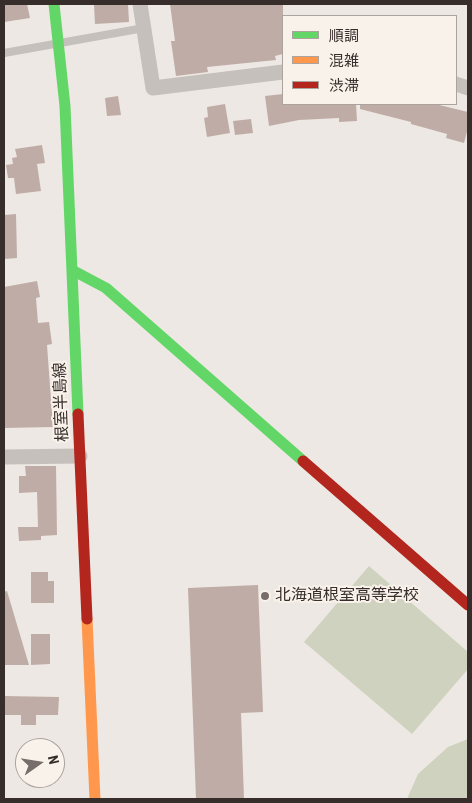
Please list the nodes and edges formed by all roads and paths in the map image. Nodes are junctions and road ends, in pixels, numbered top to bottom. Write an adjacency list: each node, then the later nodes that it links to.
1 (54, 4): 4 (main road, 根室半島線)
2 (140, 4): 3 (street)
3 (144, 28): 4 (lane); 6 (street)
4 (59, 41): 5 (lane); 7 (main road, 根室半島線)
5 (4, 53)
6 (282, 72)
7 (72, 270): 8 (main road, 根室半島線); 10 (main road)
8 (80, 456): 9 (street); 11 (main road, 根室半島線)
9 (4, 457)
10 (468, 605)
11 (95, 799)

